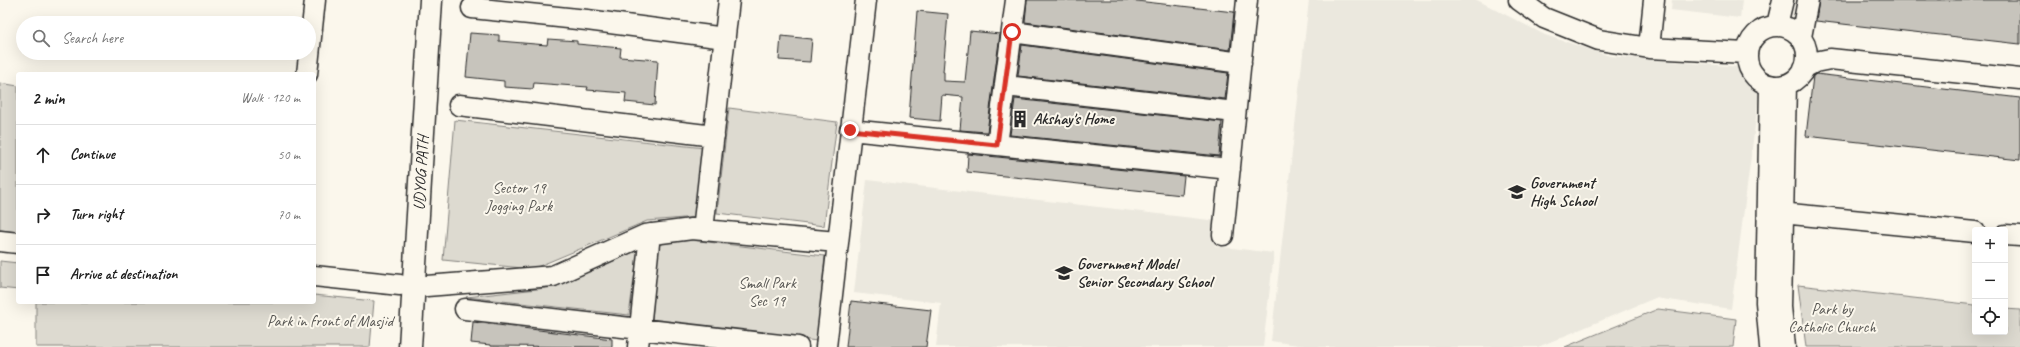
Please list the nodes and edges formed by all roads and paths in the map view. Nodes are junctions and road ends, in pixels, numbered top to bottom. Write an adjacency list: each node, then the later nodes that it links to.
1 (315, 0): 13 (street)
2 (417, 0): 45 (main road, UDYOG PATH)
3 (431, 0): 45 (main road, UDYOG PATH)
4 (729, 0): 16 (street)
5 (866, 0): 30 (street)
6 (1016, 0): 15 (street)
7 (1247, 0): 22 (street)
8 (1519, 0): 18 (street)
9 (1654, 0): 18 (street)
10 (1783, 0): 14 (street)
11 (1808, 0): 17 (street)
12 (472, 8): 16 (street)
13 (313, 16)
14 (1777, 25): 17 (street); 19 (street)
15 (1012, 32): 22 (street); 27 (street)
16 (725, 38): 31 (street)
17 (1803, 42): 21 (street); 23 (street)
18 (1649, 48): 19 (street)
19 (1746, 53): 26 (street)
20 (309, 60): 24 (street)
21 (1856, 61): 23 (street); 25 (street)
22 (1240, 63): 29 (street)
23 (1804, 68): 26 (street)
24 (307, 72)
25 (2020, 79)
26 (1778, 85): 34 (street)
27 (1005, 86): 29 (street); 32 (street)
28 (459, 105): 31 (street)
29 (1235, 112): 33 (street)
30 (850, 130): 32 (street); 42 (street)
31 (714, 136): 35 (street)
32 (997, 145): 33 (street)
33 (1230, 169): 38 (street)
34 (1775, 212): 36 (street); 52 (street); 53 (street)
35 (703, 230): 37 (street); 42 (street)
36 (1972, 232)
37 (650, 234): 45 (street); 47 (street)
38 (1224, 235)
39 (2008, 235): 40 (street)
40 (2020, 236)
41 (0, 241): 43 (street)
42 (837, 242): 51 (street)
43 (16, 243)
44 (316, 276): 45 (street)
45 (407, 286): 48 (main road, UDYOG PATH); 49 (main road, UDYOG PATH)
46 (465, 309): 47 (street)
47 (639, 338): 50 (street)
48 (397, 347)
49 (410, 347)
50 (798, 347)
51 (826, 347)
52 (1770, 347)
53 (1785, 347)

